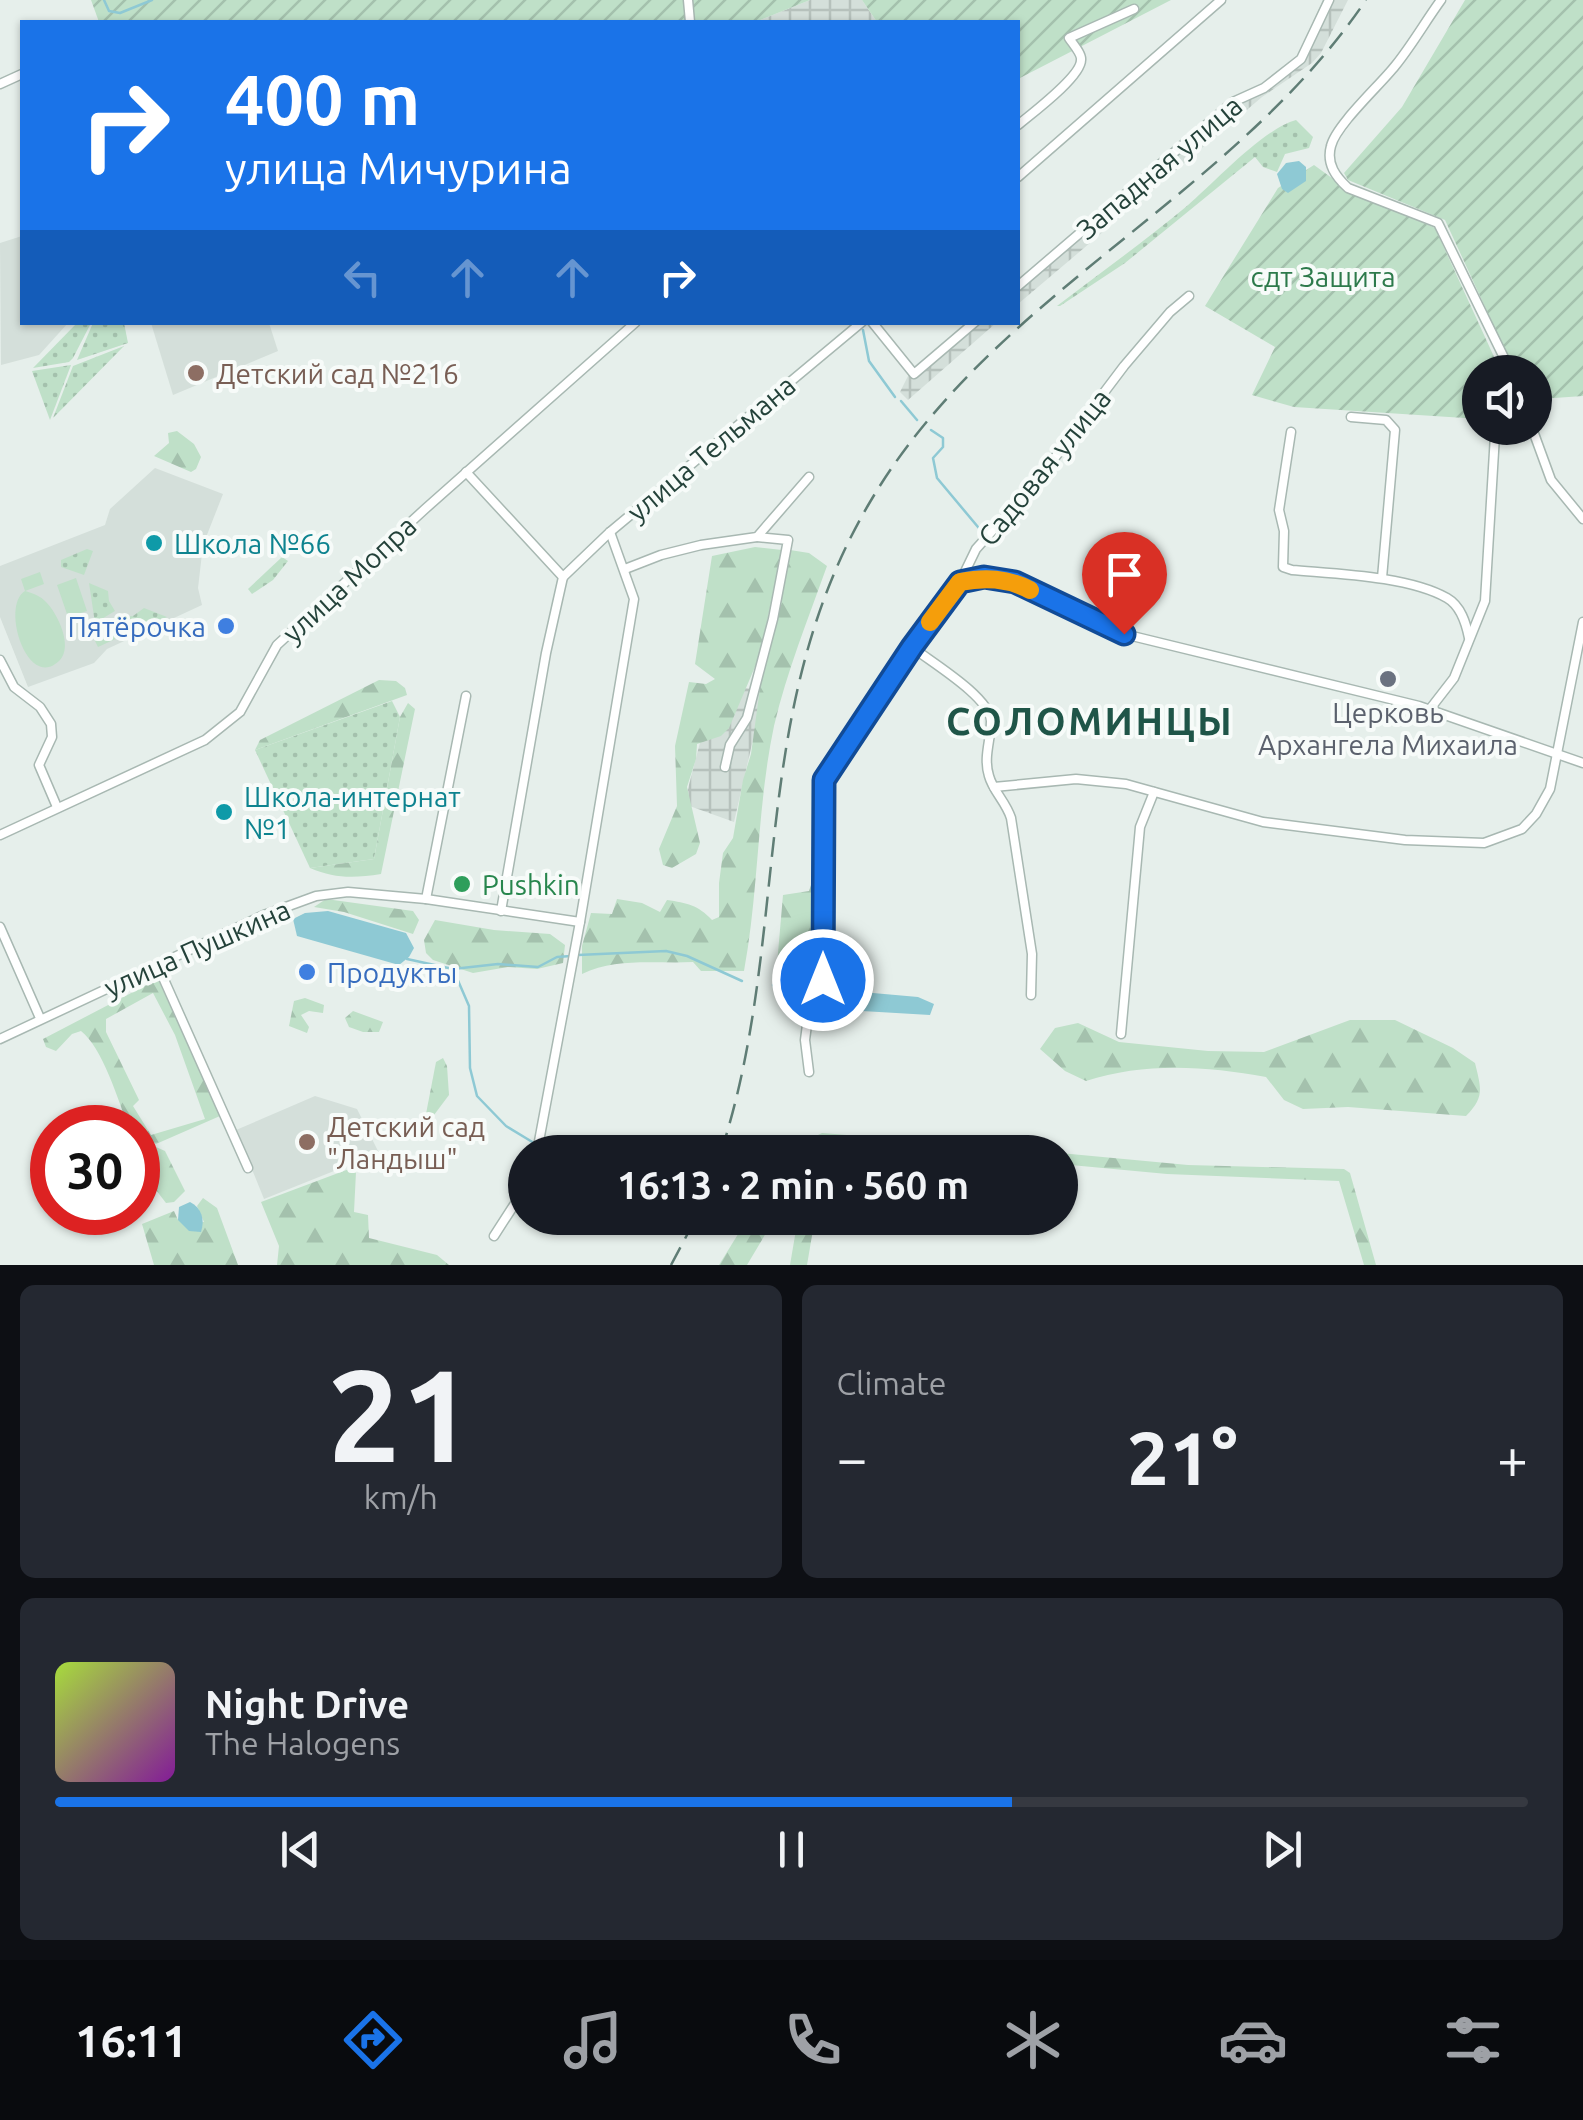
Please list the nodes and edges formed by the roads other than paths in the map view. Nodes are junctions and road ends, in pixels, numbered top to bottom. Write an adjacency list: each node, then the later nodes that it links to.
1 (1221, 0): 6 (street)
2 (1329, 0): 7 (street, Западная улица)
3 (1440, 0): 13 (street)
4 (1134, 9): 5 (street)
5 (1020, 124)
6 (1020, 176)
7 (1020, 284)
8 (1188, 296): 26 (street, Садовая улица)
9 (633, 325): 18 (street, улица Мопра)
10 (858, 325): 21 (street, улица Тельмана)
11 (874, 325): 12 (street)
12 (971, 325)
13 (1503, 355)
14 (1351, 417): 25 (street)
15 (1291, 432): 25 (street)
16 (1494, 445): 28 (street)
17 (1538, 445): 20 (street)
18 (466, 472): 24 (street); 38 (street, улица Мопра)
19 (808, 477): 22 (street)
20 (1583, 518)
21 (610, 532): 23 (street); 24 (street, улица Тельмана)
22 (757, 537): 23 (street); 35 (street)
23 (625, 570): 42 (street)
24 (563, 576): 41 (street)
25 (1382, 578): 28 (street)
26 (960, 582): 29 (street, Садовая улица); 32 (street)
27 (1583, 622): 33 (street)
28 (1470, 638): 32 (street)
29 (912, 647): 36 (street); 49 (street, Садовая улица)
30 (0, 660): 38 (street)
31 (466, 696): 40 (street)
32 (1430, 709): 33 (street)
33 (1557, 756): 34 (street); 37 (street)
34 (1583, 763)
35 (726, 767)
36 (994, 787): 37 (street); 45 (street)
37 (1154, 792): 47 (street)
38 (57, 807): 39 (street, улица Мопра)
39 (0, 834)
40 (426, 899): 41 (street, улица Пушкина); 44 (street, улица Пушкина)
41 (501, 911): 42 (street, улица Пушкина)
42 (580, 922): 50 (street)
43 (0, 927): 46 (street)
44 (157, 964): 46 (street, улица Пушкина); 51 (street)
45 (1031, 995)
46 (40, 1018): 48 (street, улица Пушкина)
47 (1121, 1034)
48 (0, 1038)
49 (809, 1072)
50 (540, 1135)
51 (248, 1168)
52 (508, 1214): 53 (street)
53 (494, 1236)

